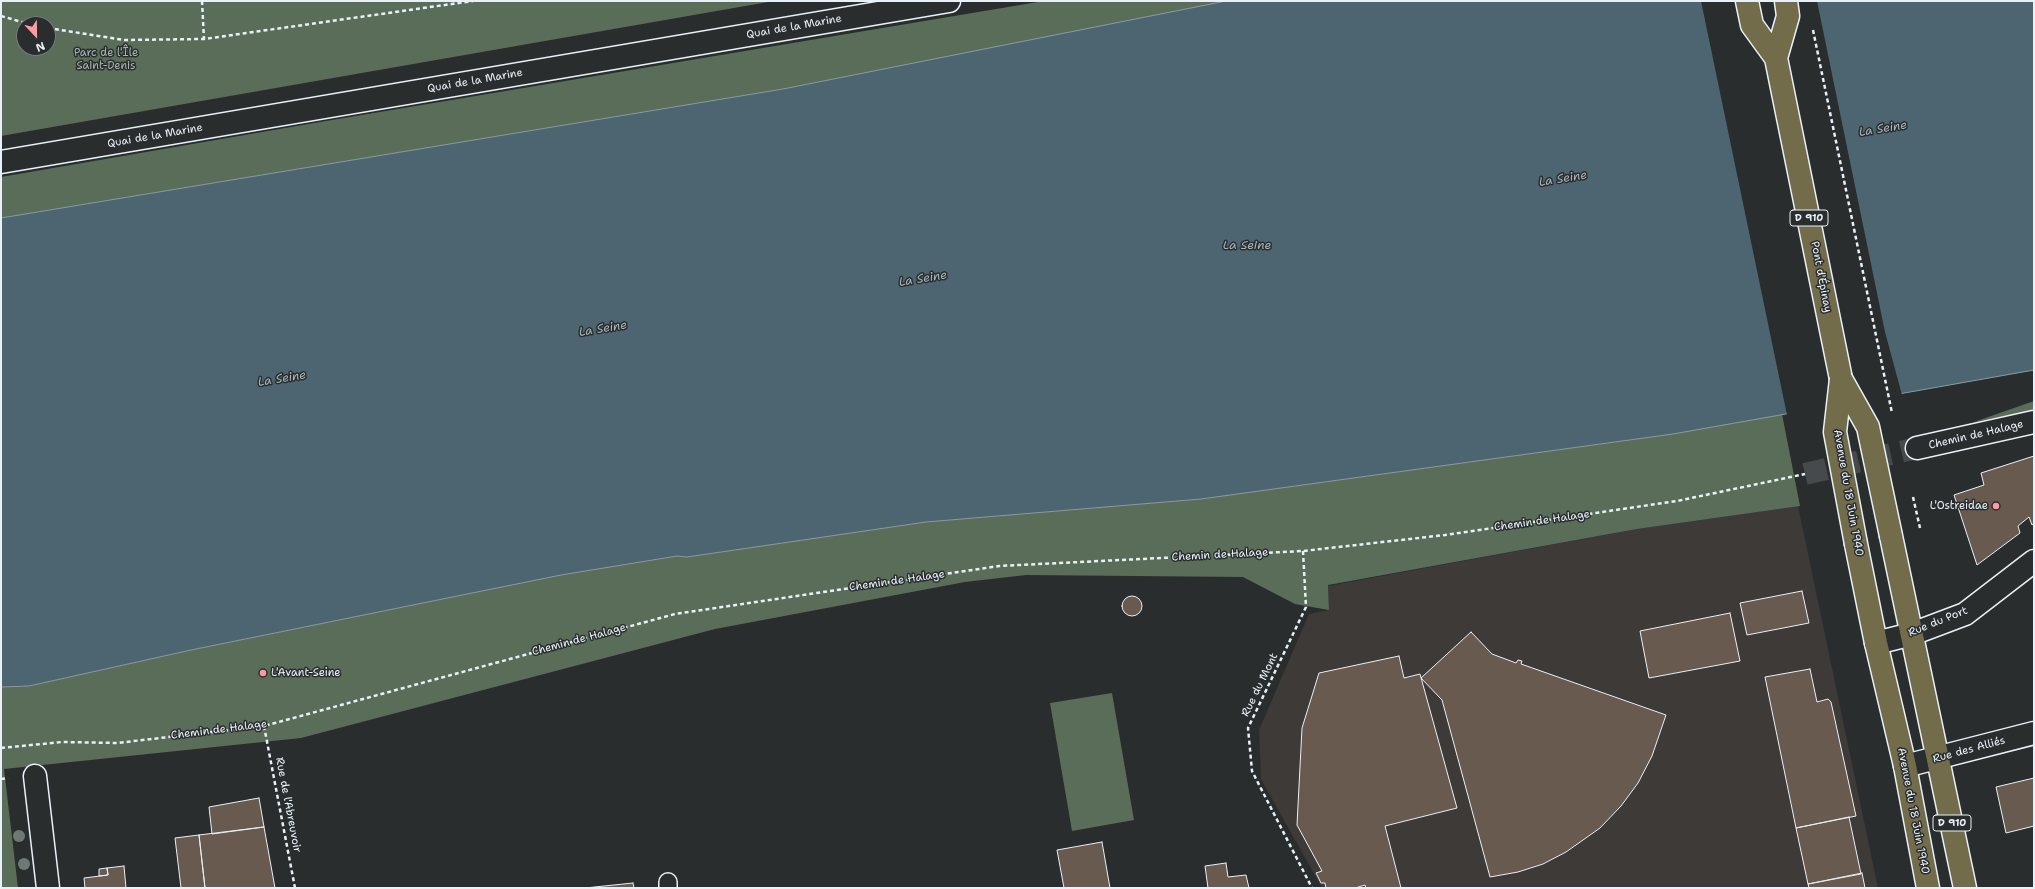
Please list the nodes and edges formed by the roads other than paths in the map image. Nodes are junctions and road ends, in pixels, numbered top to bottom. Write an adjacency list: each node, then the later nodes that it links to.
1 (948, 1): 5 (street, Quai de la Marine)
2 (1747, 1): 4 (main road, Pont d'Épinay / D 910)
3 (1786, 1): 4 (main road, Pont d'Épinay / D 910)
4 (1776, 58): 6 (main road, Pont d'Épinay / D 910)
5 (1, 162)
6 (1841, 379): 10 (main road, D 910, bridge); 11 (main road, Avenue du 18 Juin 1940 / D 910, bridge)
7 (2034, 422): 8 (street, Chemin de Halage)
8 (1917, 448)
9 (2034, 561): 10 (street, Rue du Port)
10 (1912, 634): 11 (street, Rue du Port); 13 (main road, D 910)
11 (1876, 642): 14 (main road, Avenue du 18 Juin 1940 / D 910)
12 (2034, 733): 13 (street, Rue des Alliés)
13 (1938, 759): 14 (street, Rue des Alliés); 18 (main road, D 910)
14 (1905, 766): 17 (main road, Avenue du 18 Juin 1940 / D 910)
15 (35, 776): 16 (street)
16 (48, 888)
17 (1928, 888)
18 (1965, 888)

